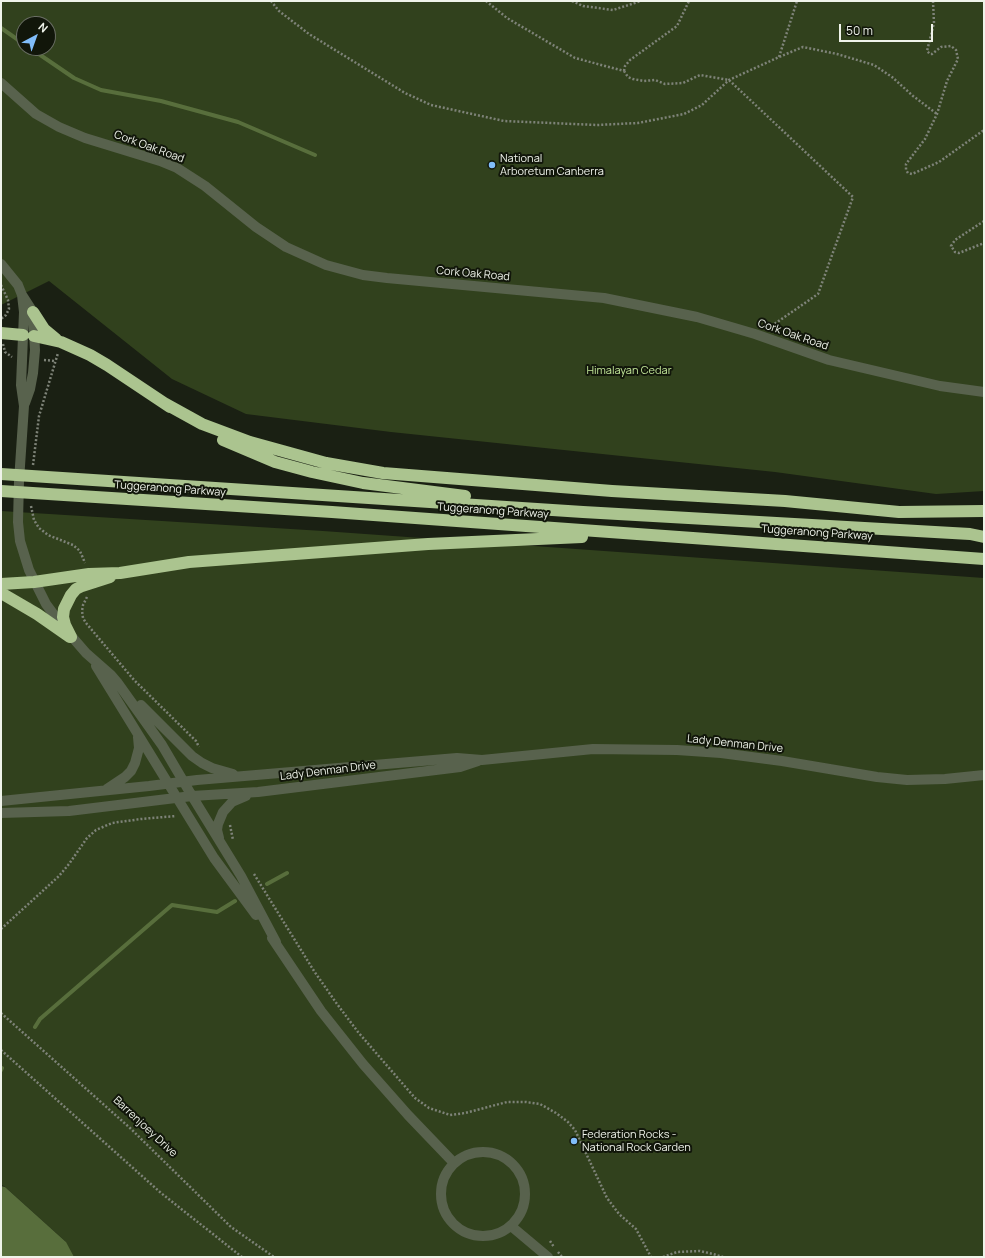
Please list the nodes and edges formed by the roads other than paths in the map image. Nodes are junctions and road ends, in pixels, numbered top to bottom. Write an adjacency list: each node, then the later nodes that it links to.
1 (1, 83): 8 (street, Cork Oak Road)
2 (1, 264): 3 (street)
3 (22, 296): 4 (street); 6 (street)
4 (33, 312): 6 (street); 7 (highway)
5 (1, 332): 6 (highway)
6 (29, 336): 7 (highway); 20 (street)
7 (61, 342): 9 (highway)
8 (984, 392)
9 (164, 403): 12 (highway); 13 (highway)
10 (1, 474): 13 (highway, Tuggeranong Parkway)
11 (1, 491): 16 (highway, Tuggeranong Parkway)
12 (984, 511)
13 (583, 512): 14 (highway, Tuggeranong Parkway)
14 (970, 534): 15 (highway); 17 (highway)
15 (984, 534)
16 (657, 535): 18 (highway, Tuggeranong Parkway); 19 (highway)
17 (984, 537)
18 (984, 559)
19 (120, 573): 20 (highway); 23 (highway)
20 (34, 582): 21 (highway); 23 (street)
21 (1, 584)
22 (1, 593): 23 (highway)
23 (71, 637): 24 (street)
24 (86, 653): 25 (street); 26 (street)
25 (111, 675): 29 (street); 30 (street)
26 (136, 733): 31 (street); 32 (street)
27 (482, 760): 28 (street, Lady Denman Drive); 29 (street, Lady Denman Drive); 33 (street, Lady Denman Drive)
28 (984, 775)
29 (241, 776): 30 (street, Lady Denman Drive)
30 (183, 782): 31 (street, Lady Denman Drive); 34 (street)
31 (168, 784): 32 (street, Lady Denman Drive); 35 (street)
32 (105, 790): 36 (street, Lady Denman Drive)
33 (258, 792): 34 (street, Lady Denman Drive); 38 (street)
34 (192, 796): 35 (street, Lady Denman Drive); 38 (street)
35 (176, 798): 37 (street, Lady Denman Drive); 39 (street)
36 (1, 801)
37 (1, 813)
38 (221, 844): 39 (street)
39 (276, 942): 40 (street)
40 (454, 1163): 41 (street); 41 (street)
41 (511, 1226): 42 (street)
42 (548, 1257)

